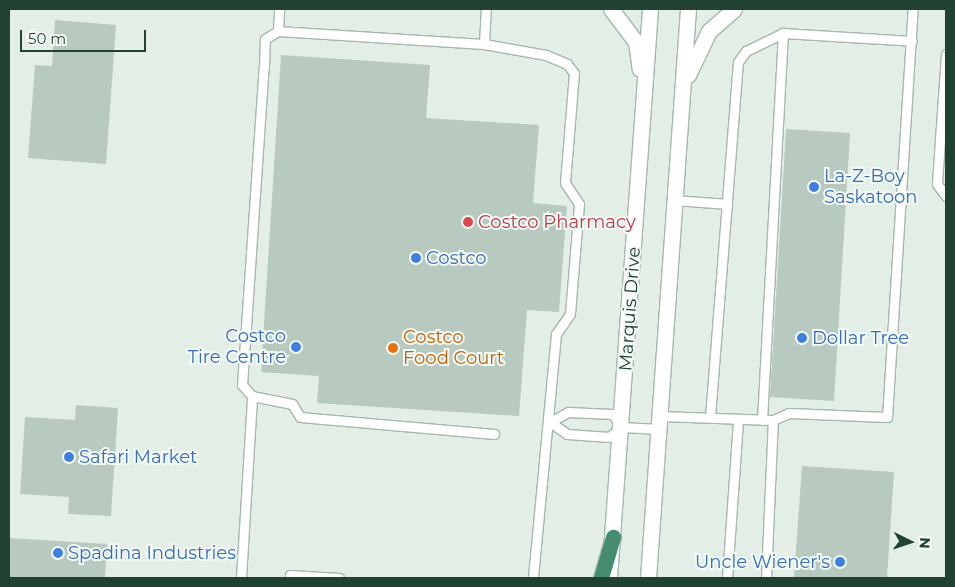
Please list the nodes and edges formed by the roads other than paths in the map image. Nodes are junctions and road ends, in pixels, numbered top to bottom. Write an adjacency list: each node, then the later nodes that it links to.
1 (280, 9): 8 (lane)
2 (486, 9): 11 (lane)
3 (611, 9): 14 (main road)
4 (650, 9): 14 (main road, Marquis Drive)
5 (688, 9): 13 (main road, Marquis Drive)
6 (734, 9): 13 (main road)
7 (913, 9): 10 (lane)
8 (278, 32): 11 (lane); 18 (lane)
9 (783, 33): 10 (lane); 17 (lane); 21 (lane)
10 (912, 41): 22 (lane)
11 (484, 44): 23 (lane)
12 (946, 54): 15 (lane)
13 (682, 90): 16 (main road, Marquis Drive)
14 (644, 100): 25 (main road, Marquis Drive)
15 (946, 196)
16 (675, 200): 17 (lane); 24 (main road, Marquis Drive)
17 (727, 204): 19 (lane)
18 (252, 396): 26 (lane); 29 (lane)
19 (710, 417): 20 (lane); 24 (lane)
20 (738, 419): 21 (lane); 35 (lane)
21 (762, 420): 22 (lane)
22 (773, 420): 36 (lane)
23 (550, 422): 25 (lane); 25 (lane); 31 (lane)
24 (659, 422): 25 (lane); 34 (main road, Marquis Drive)
25 (622, 427): 27 (main road, Marquis Drive)
26 (494, 434)
27 (613, 537): 32 (highway); 33 (main road, Marquis Drive)
28 (290, 575): 30 (lane)
29 (241, 578)
30 (339, 578)
31 (533, 578)
32 (601, 578)
33 (610, 578)
34 (648, 578)
35 (727, 578)
36 (766, 578)

